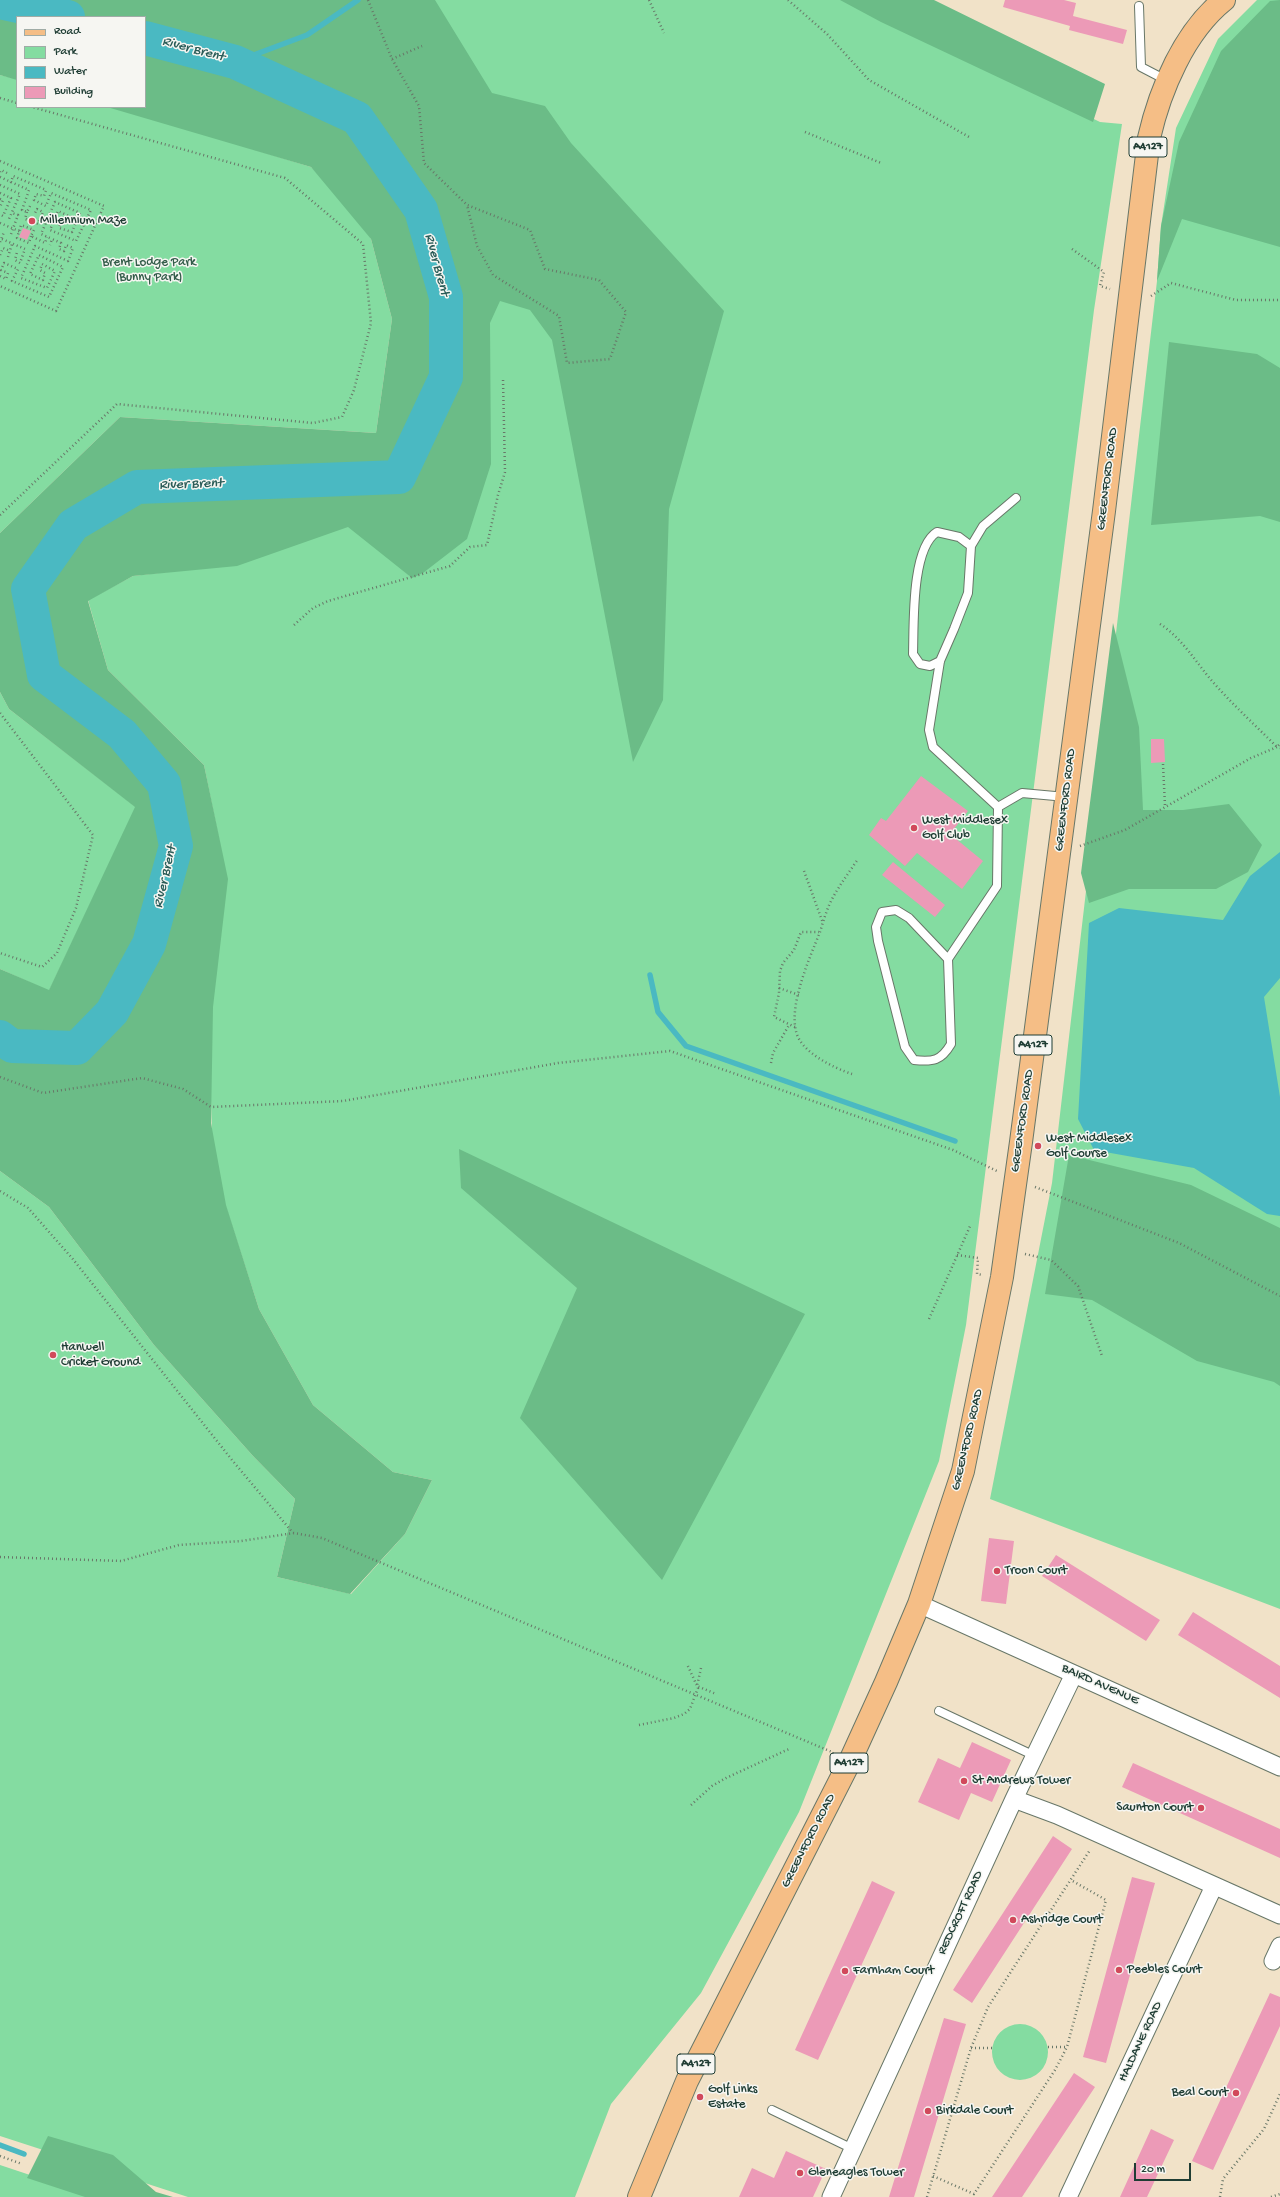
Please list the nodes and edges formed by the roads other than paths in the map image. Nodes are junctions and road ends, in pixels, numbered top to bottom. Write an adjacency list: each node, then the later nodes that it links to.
1 (1214, 4): 3 (main road, GREENFORD ROAD / A4127)
2 (1139, 6): 3 (lane)
3 (1167, 80): 7 (main road, GREENFORD ROAD / A4127)
4 (1016, 498): 5 (lane)
5 (971, 546): 6 (lane); 6 (lane)
6 (940, 661): 8 (lane)
7 (1066, 797): 8 (lane); 10 (main road, GREENFORD ROAD / A4127)
8 (998, 806): 9 (lane)
9 (948, 959): 9 (lane)
10 (919, 1604): 11 (street, BAIRD AVENUE); 20 (main road, GREENFORD ROAD / A4127)
11 (1074, 1674): 13 (street, REDCROFT ROAD); 14 (street, BAIRD AVENUE)
12 (939, 1711): 13 (lane)
13 (1035, 1756): 15 (street, REDCROFT ROAD)
14 (1280, 1767)
15 (1014, 1799): 16 (street); 19 (street, REDCROFT ROAD)
16 (1214, 1886): 17 (street); 22 (street, HALDANE ROAD)
17 (1280, 1915)
18 (772, 2110): 19 (lane)
19 (853, 2149): 21 (street, REDCROFT ROAD)
20 (639, 2197)
21 (831, 2197)
22 (1068, 2197)

